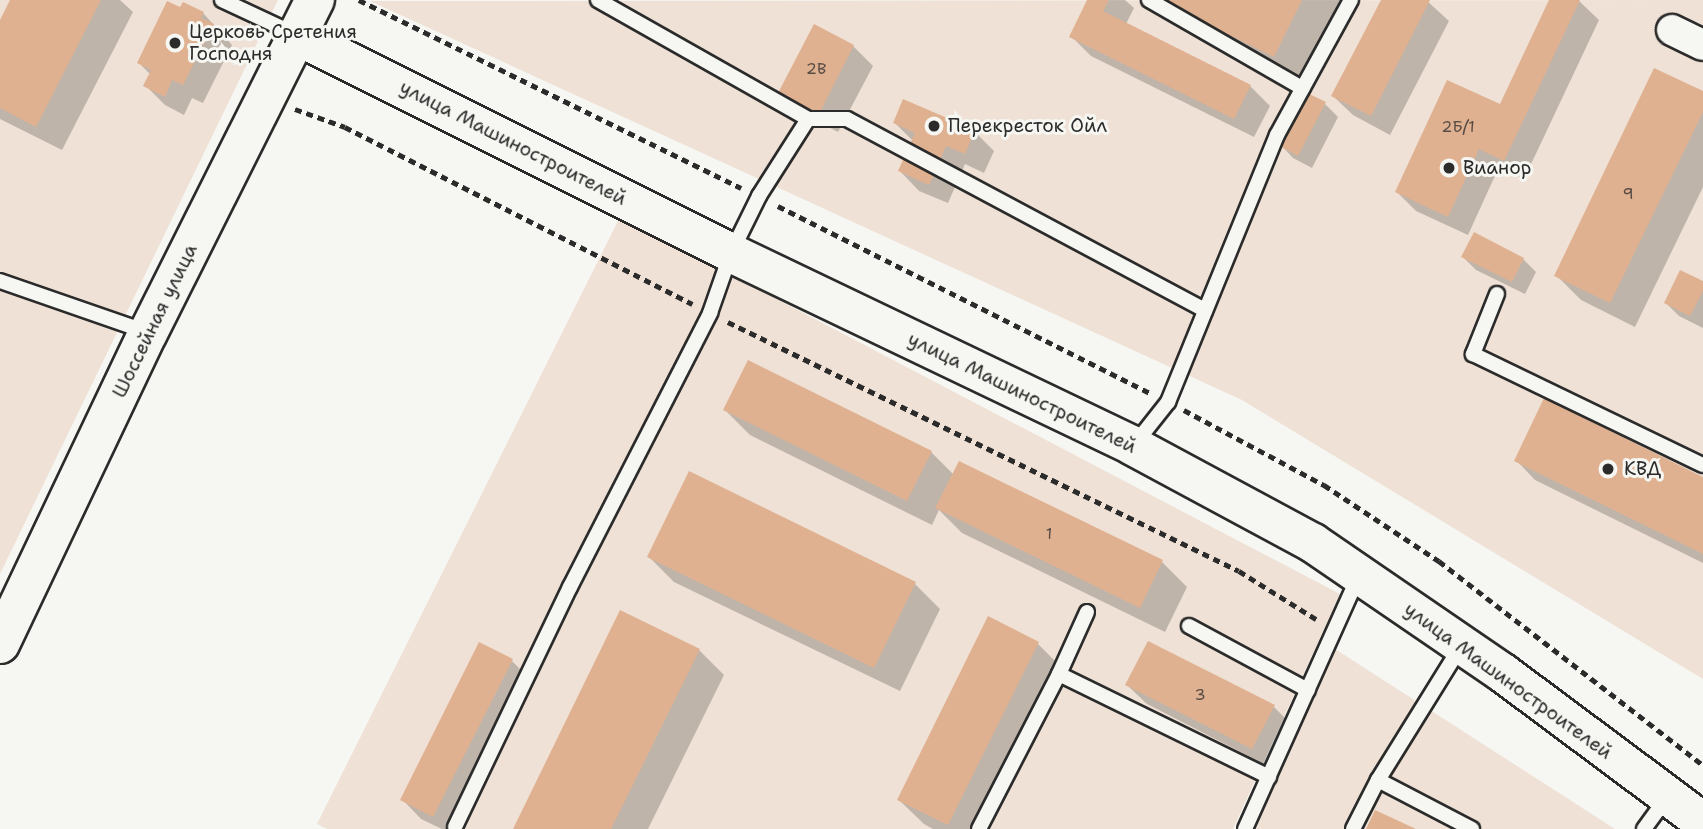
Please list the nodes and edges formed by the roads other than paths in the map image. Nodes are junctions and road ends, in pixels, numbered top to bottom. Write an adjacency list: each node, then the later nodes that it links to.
1 (222, 0): 7 (lane)
2 (316, 0): 7 (street, Шоссейная улица)
3 (597, 0): 10 (lane)
4 (1149, 0): 9 (lane)
5 (1351, 0): 9 (lane)
6 (1672, 30): 8 (street)
7 (298, 36): 11 (street, улица Машиностроителей); 15 (street, Шоссейная улица)
8 (1703, 45)
9 (1302, 88): 14 (lane)
10 (808, 119): 11 (lane); 14 (lane)
11 (731, 253): 16 (street, улица Машиностроителей); 28 (lane)
12 (0, 281): 15 (lane)
13 (1497, 294): 17 (lane)
14 (1205, 310): 16 (lane)
15 (148, 333): 21 (street, Шоссейная улица)
16 (1133, 446): 18 (street, улица Машиностроителей)
17 (1703, 465)
18 (1360, 574): 22 (street, улица Машиностроителей); 24 (lane)
19 (1087, 612): 23 (lane)
20 (1189, 626): 24 (lane)
21 (0, 644)
22 (1461, 646): 26 (lane); 27 (street, улица Машиностроителей)
23 (1059, 674): 25 (lane); 29 (lane)
24 (1308, 690): 25 (lane)
25 (1269, 777): 30 (lane)
26 (1378, 780): 31 (lane); 32 (lane)
27 (1692, 810): 33 (lane)
28 (456, 827)
29 (979, 829)
30 (1245, 829)
31 (1353, 829)
32 (1472, 829)
33 (1644, 829)

